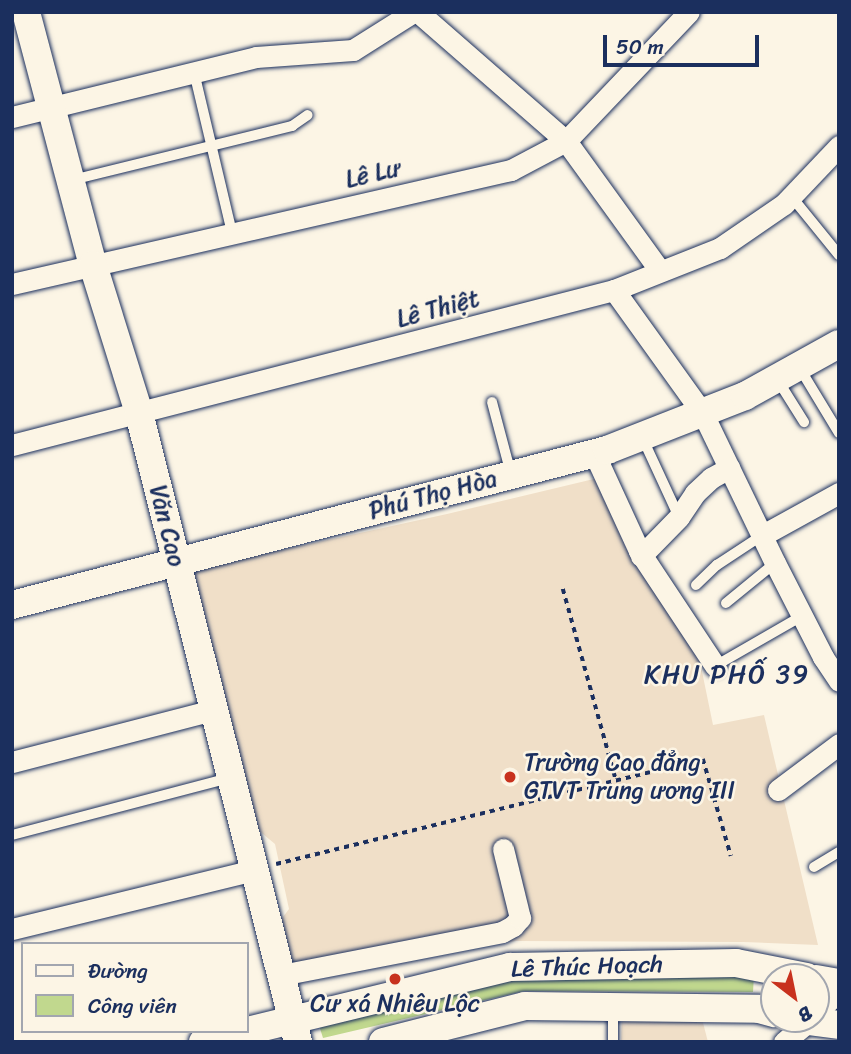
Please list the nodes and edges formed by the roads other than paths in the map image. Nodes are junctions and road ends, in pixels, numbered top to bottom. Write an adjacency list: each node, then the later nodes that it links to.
1 (26, 12): 5 (street, Văn Cao)
2 (416, 12): 4 (street); 8 (street)
3 (689, 12): 8 (street, Lê Lư)
4 (194, 72): 5 (street); 9 (lane)
5 (50, 108): 7 (street); 11 (street, Văn Cao)
6 (308, 115): 9 (lane)
7 (12, 117)
8 (566, 141): 13 (street, Lê Lư); 16 (street)
9 (212, 146): 11 (lane); 13 (lane)
10 (839, 146): 12 (street, Lê Thiệt)
11 (70, 181): 15 (street, Văn Cao)
12 (791, 196): 14 (lane); 16 (street, Lê Thiệt)
13 (232, 233): 15 (street, Lê Lư)
14 (839, 255)
15 (93, 265): 17 (street, Lê Lư); 22 (street, Văn Cao)
16 (660, 271): 18 (street, Lê Thiệt)
17 (12, 284)
18 (614, 290): 22 (street, Lê Thiệt); 23 (street)
19 (839, 344): 20 (street, Phú Thọ Hòa)
20 (788, 373): 23 (street, Phú Thọ Hòa); 24 (lane); 25 (lane)
21 (492, 402): 30 (lane)
22 (139, 413): 27 (street, Lê Thiệt); 35 (street, Văn Cao)
23 (703, 414): 26 (street, Phú Thọ Hòa); 29 (street)
24 (804, 422)
25 (839, 433)
26 (642, 437): 28 (street, Phú Thọ Hòa); 32 (lane)
27 (12, 445)
28 (594, 453): 30 (street, Phú Thọ Hòa); 34 (street)
29 (729, 468): 32 (street); 33 (street)
30 (511, 474): 35 (street, Phú Thọ Hòa)
31 (839, 493): 33 (street)
32 (679, 517): 34 (street)
33 (761, 536): 36 (street); 37 (lane)
34 (642, 556): 41 (street)
35 (176, 561): 39 (street, Phú Thọ Hòa); 43 (street, Văn Cao)
36 (775, 563): 38 (lane); 40 (street)
37 (696, 585)
38 (726, 603)
39 (12, 605)
40 (802, 616): 41 (lane); 42 (street)
41 (715, 666)
42 (839, 681)
43 (213, 710): 45 (street); 46 (street, Văn Cao)
44 (839, 744): 47 (street)
45 (12, 762)
46 (231, 778): 48 (lane); 52 (street, Văn Cao)
47 (778, 790)
48 (12, 835)
49 (503, 849): 55 (street)
50 (839, 852): 51 (lane)
51 (814, 867)
52 (254, 870): 53 (street); 55 (street, Văn Cao)
53 (12, 929)
54 (760, 968): 59 (street, Lê Thúc Hoạch)
55 (281, 975): 59 (street, Văn Cao)
56 (613, 1007): 57 (street, Lê Thúc Hoạch); 62 (street, Lê Thúc Hoạch); 63 (lane)
57 (760, 1009)
58 (248, 1031): 59 (street, Lê Thúc Hoạch)
59 (295, 1031)
60 (238, 1033): 61 (street, Lê Thúc Hoạch)
61 (203, 1042)
62 (383, 1042)
63 (613, 1042)

